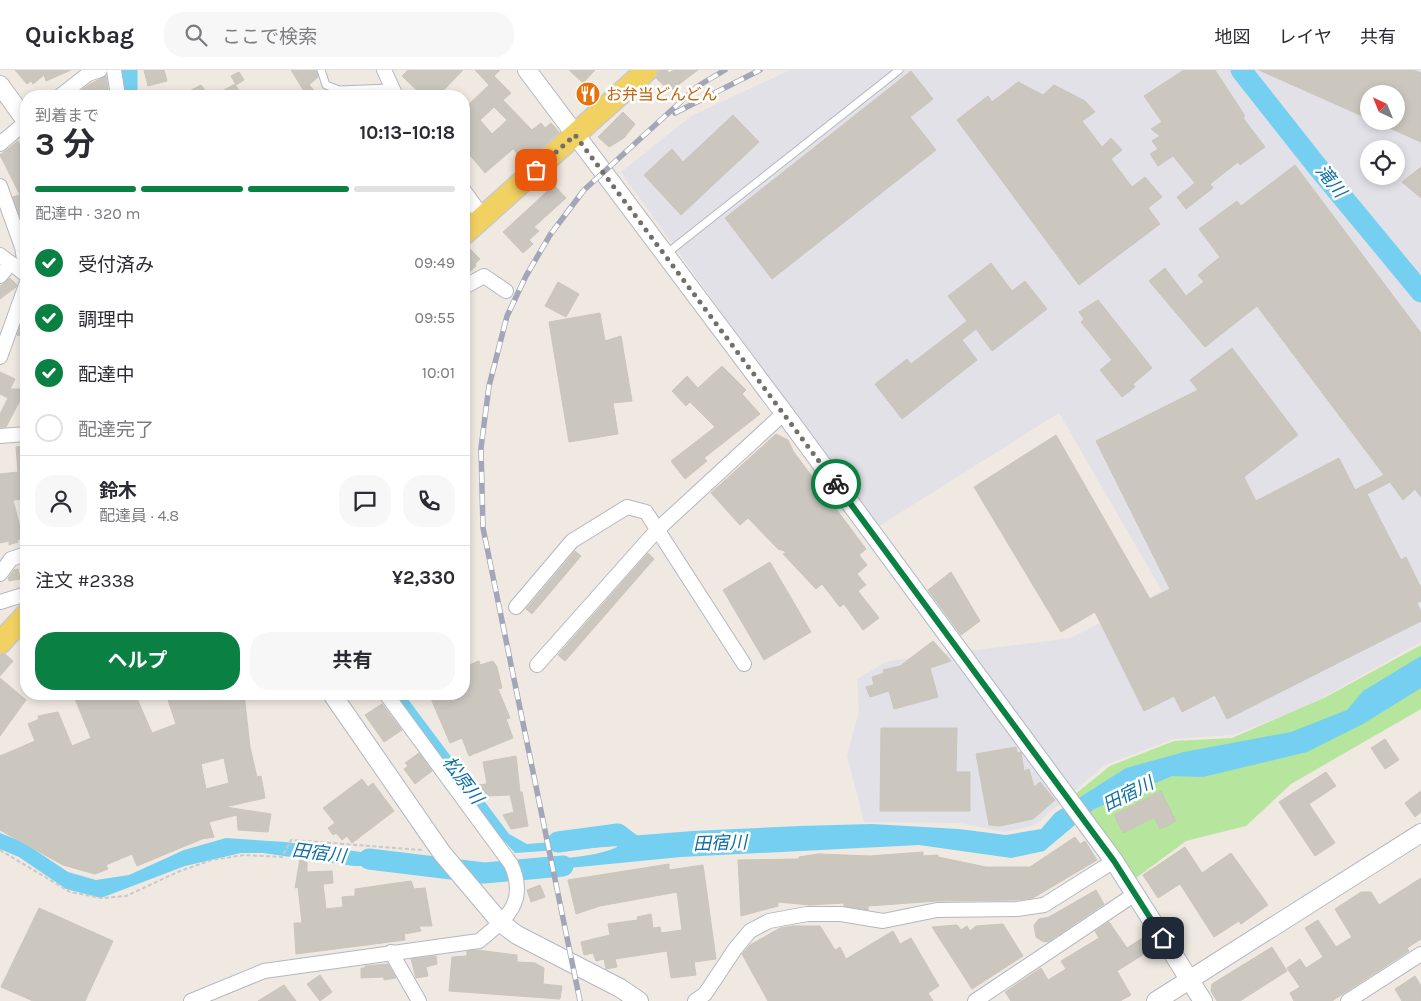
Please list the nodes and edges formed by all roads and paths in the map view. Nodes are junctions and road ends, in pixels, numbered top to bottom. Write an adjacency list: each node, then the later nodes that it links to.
1 (114, 70): 10 (street)
2 (321, 70): 11 (lane)
3 (384, 70): 12 (street)
4 (527, 70): 15 (street)
5 (647, 70): 15 (main road)
6 (899, 70): 22 (lane)
7 (92, 72): 9 (street)
8 (0, 85): 13 (street)
9 (68, 90)
10 (117, 90)
11 (339, 90)
12 (392, 90)
13 (20, 113)
14 (20, 127): 16 (street)
15 (575, 135): 19 (main road); 22 (street)
16 (0, 144)
17 (0, 186): 21 (street)
18 (470, 199): 19 (street)
19 (483, 217): 20 (main road)
20 (470, 229)
21 (20, 241)
22 (665, 255): 30 (street)
23 (5, 259): 24 (street); 25 (street)
24 (20, 269)
25 (0, 276)
26 (470, 284): 27 (street)
27 (506, 291)
28 (20, 302): 29 (street)
29 (1, 354)
30 (784, 413): 33 (street); 48 (street)
31 (20, 434): 32 (street)
32 (0, 436)
33 (657, 530): 38 (street); 41 (street); 42 (street)
34 (20, 556): 35 (street)
35 (0, 574)
36 (20, 596): 37 (street)
37 (0, 602)
38 (516, 606)
39 (20, 620): 40 (main road)
40 (0, 642)
41 (744, 664)
42 (537, 665)
43 (336, 700): 47 (street)
44 (390, 700): 50 (street)
45 (1421, 833): 53 (street)
46 (0, 850): 47 (path)
47 (444, 856): 50 (street)
48 (1114, 861): 49 (street); 57 (street)
49 (1135, 894): 53 (street); 58 (street)
50 (501, 923): 51 (street); 56 (street)
51 (391, 952): 54 (street); 55 (street)
52 (1421, 954): 61 (street)
53 (1190, 981): 59 (street); 60 (street)
54 (191, 1001)
55 (419, 1001)
56 (639, 1001)
57 (695, 1001)
58 (975, 1001)
59 (1156, 1001)
60 (1203, 1001)
61 (1348, 1001)

